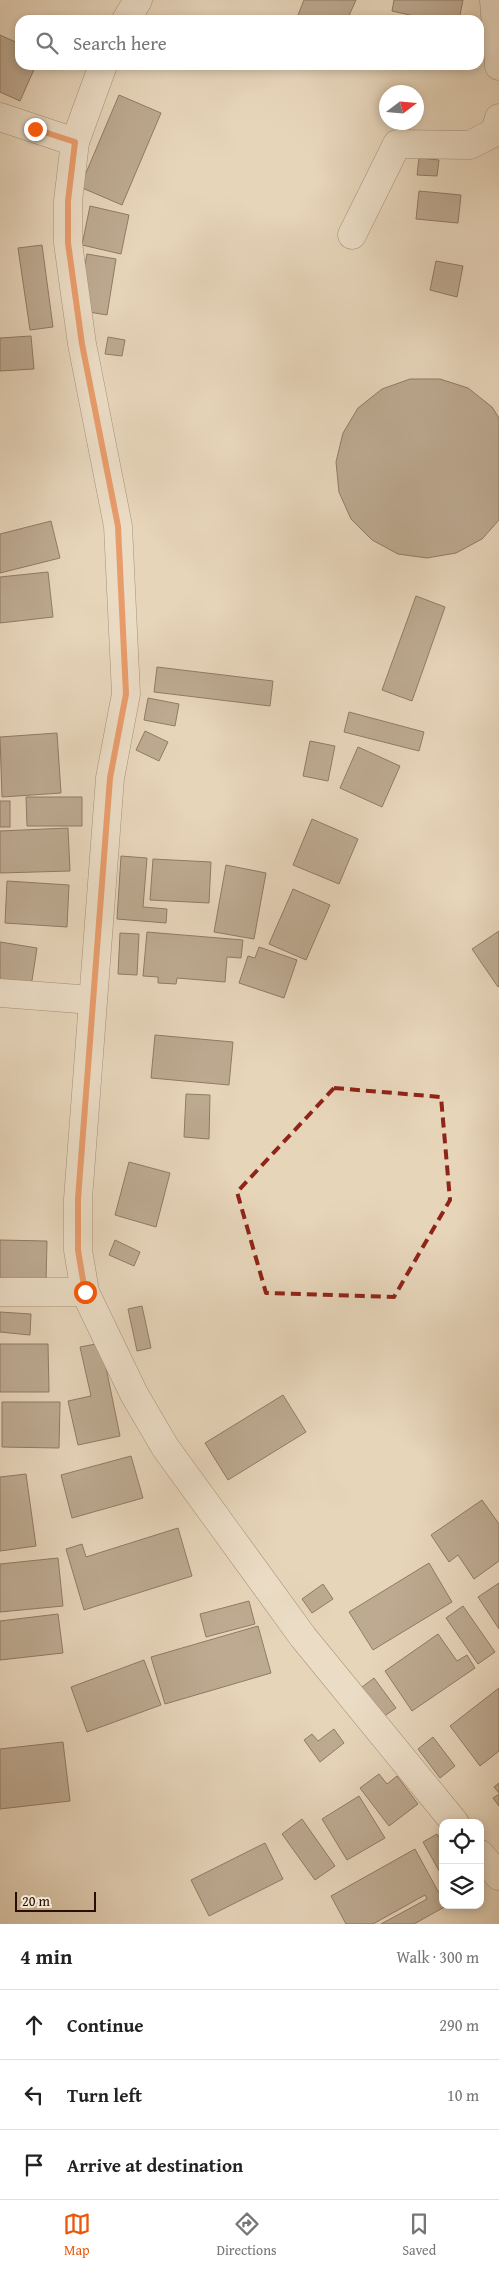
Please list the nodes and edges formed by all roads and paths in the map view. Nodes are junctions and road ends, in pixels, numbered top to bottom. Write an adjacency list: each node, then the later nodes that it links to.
1 (138, 0): 3 (street)
2 (494, 0): 4 (street)
3 (129, 15)
4 (499, 66)
5 (101, 70): 8 (street)
6 (0, 117): 8 (street)
7 (499, 118): 9 (street)
8 (75, 142): 11 (street)
9 (352, 235)
10 (0, 993): 11 (street)
11 (92, 1000): 13 (street)
12 (0, 1292): 13 (street)
13 (85, 1292): 14 (street)
14 (452, 1819)
15 (484, 1859): 16 (street)
16 (499, 1876)

